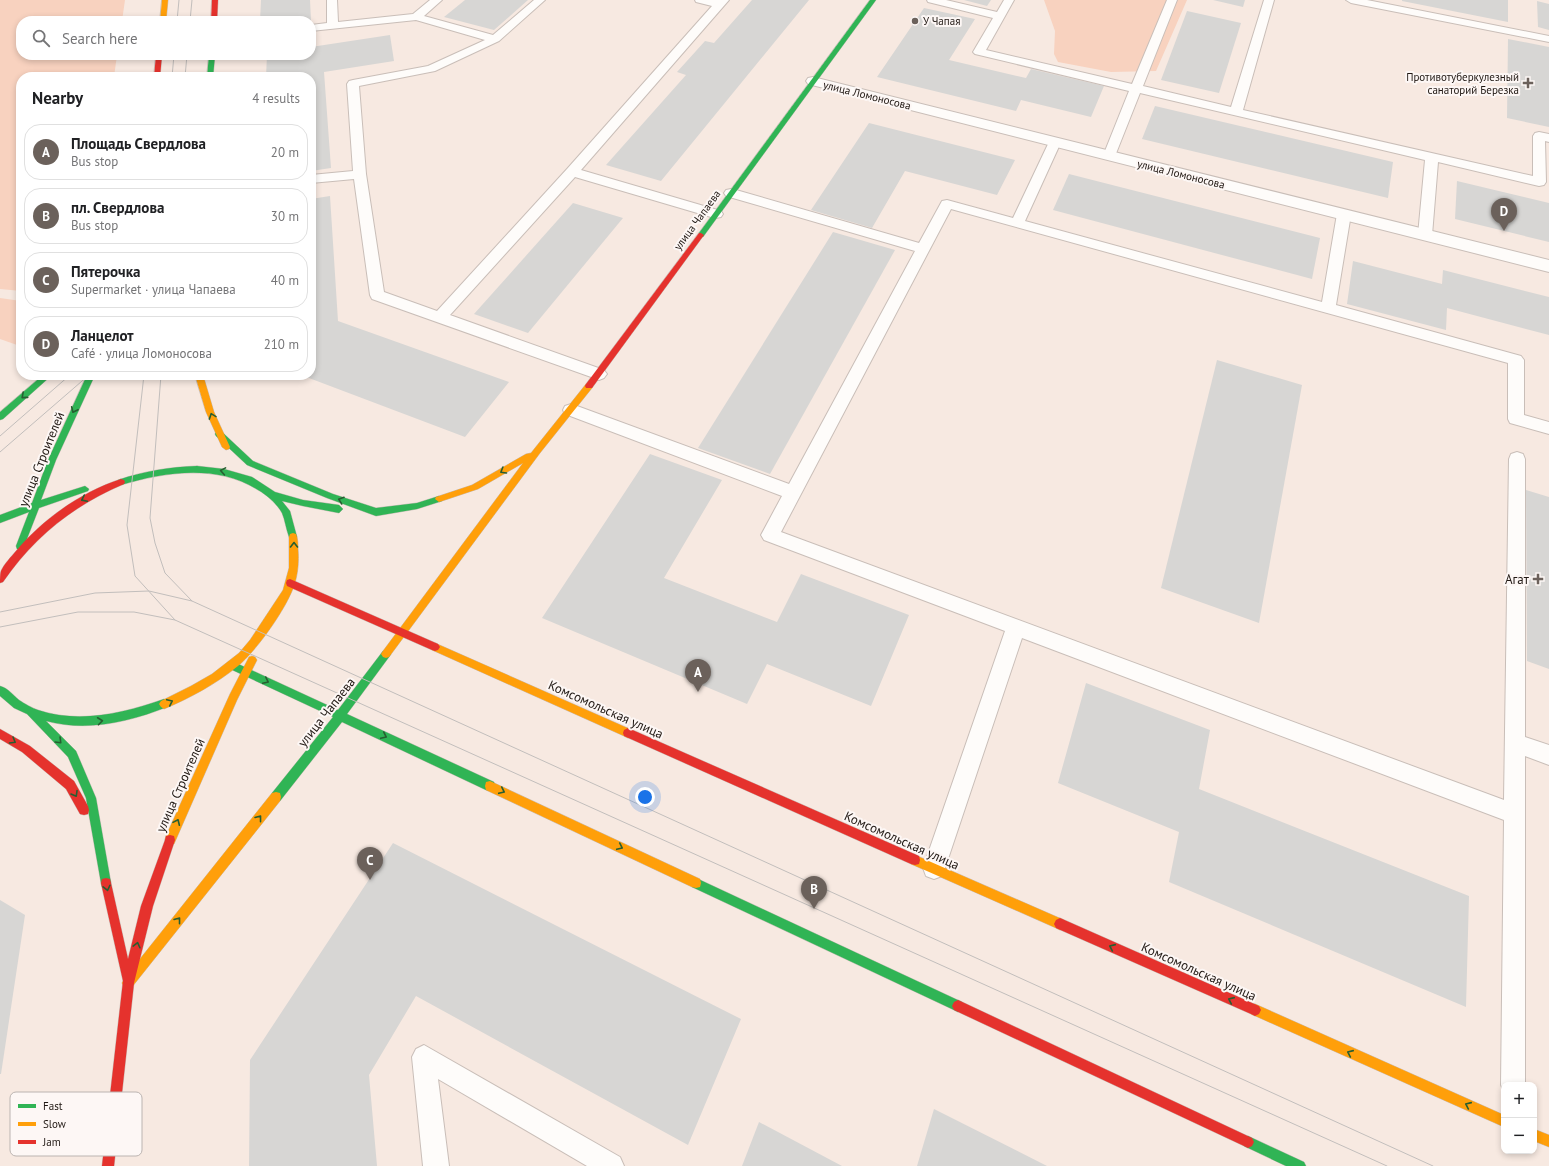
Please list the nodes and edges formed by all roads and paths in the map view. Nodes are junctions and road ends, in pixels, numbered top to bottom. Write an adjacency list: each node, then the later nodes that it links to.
1 (165, 0): 14 (street)
2 (215, 0): 15 (street)
3 (332, 0): 18 (lane)
4 (437, 0): 17 (lane)
5 (540, 0): 20 (lane)
6 (700, 0): 13 (lane)
7 (873, 0): 26 (street, улица Чапаева)
8 (932, 0): 16 (lane)
9 (1009, 0): 16 (lane)
10 (1172, 0): 27 (lane)
11 (1269, 0): 28 (lane)
12 (1351, 0): 21 (lane)
13 (722, 2): 33 (lane)
14 (163, 16)
15 (214, 16)
16 (999, 16): 27 (lane)
17 (416, 17): 18 (lane); 20 (lane)
18 (333, 26): 19 (lane)
19 (316, 28)
20 (495, 39): 34 (lane)
21 (1549, 39)
22 (159, 60): 24 (street)
23 (212, 60): 25 (street)
24 (157, 72)
25 (210, 72)
26 (813, 81): 30 (street, улица Ломоносова); 36 (street, улица Чапаева)
27 (1136, 89): 28 (lane); 31 (lane)
28 (1236, 112): 32 (lane)
29 (1549, 138): 32 (lane)
30 (1055, 142): 31 (street, улица Ломоносова); 39 (lane)
31 (1109, 156): 38 (street, улица Ломоносова)
32 (1432, 157): 40 (lane)
33 (572, 172): 37 (lane); 44 (lane)
34 (360, 174): 35 (lane); 44 (lane)
35 (316, 178)
36 (731, 193): 37 (street, улица Чапаева); 41 (lane)
37 (716, 214): 45 (street, улица Чапаева)
38 (1344, 214): 40 (street, улица Ломоносова); 43 (lane)
39 (1018, 223): 41 (lane); 43 (lane)
40 (1425, 235): 42 (street, улица Ломоносова)
41 (923, 249): 57 (lane)
42 (1549, 266)
43 (1328, 308): 51 (lane)
44 (440, 317): 45 (lane)
45 (599, 374): 49 (street, улица Чапаева)
46 (42, 380): 50 (street, one-way to 50)
47 (89, 380): 59 (street, улица Строителей, one-way to 59)
48 (200, 380): 52 (street, one-way to 48)
49 (571, 410): 53 (street, улица Чапаева); 57 (lane)
50 (0, 416)
51 (1549, 428)
52 (219, 434): 55 (street); 60 (street, улица Чапаева, one-way to 52)
53 (537, 451): 60 (street, улица Чапаева, one-way to 60); 67 (street, улица Чапаева)
54 (1517, 459): 74 (lane)
55 (238, 469): 56 (street, one-way to 56); 58 (street)
56 (127, 479): 59 (street); 62 (street, one-way to 62)
57 (793, 493): 66 (lane)
58 (272, 495): 60 (street, улица Чапаева); 64 (street, one-way to 58)
59 (36, 505): 61 (street); 62 (street, улица Строителей)
60 (376, 512)
61 (0, 519)
62 (17, 554): 63 (street)
63 (0, 579)
64 (290, 584): 65 (street); 67 (street, Комсомольская улица)
65 (279, 607): 68 (street); 69 (street, улица Строителей)
66 (1016, 627): 76 (lane); 78 (lane)
67 (402, 633): 72 (street, улица Чапаева); 78 (street, Комсомольская улица)
68 (231, 665): 69 (street); 71 (street, one-way to 68)
69 (246, 672): 72 (street, one-way to 72); 79 (street, улица Строителей, one-way to 69)
70 (1, 691): 71 (street)
71 (31, 713): 77 (street, улица Строителей, one-way to 77)
72 (340, 716): 79 (street, улица Чапаева, one-way to 72); 89 (street, one-way to 89)
73 (0, 734): 77 (street, улица Строителей, one-way to 77)
74 (1516, 743): 75 (lane); 76 (lane)
75 (1549, 755)
76 (1515, 814): 80 (lane)
77 (102, 868): 79 (street, улица Строителей, one-way to 79)
78 (934, 868): 82 (street, Комсомольская улица, one-way to 78)
79 (128, 983): 81 (street, улица Строителей)
80 (1513, 1082)
81 (116, 1092)
82 (1501, 1120)
83 (1537, 1136): 84 (street)
84 (1549, 1141)
85 (109, 1156): 86 (street, улица Строителей)
86 (108, 1166)
87 (436, 1166): 88 (lane)
88 (612, 1166)
89 (1300, 1166)

